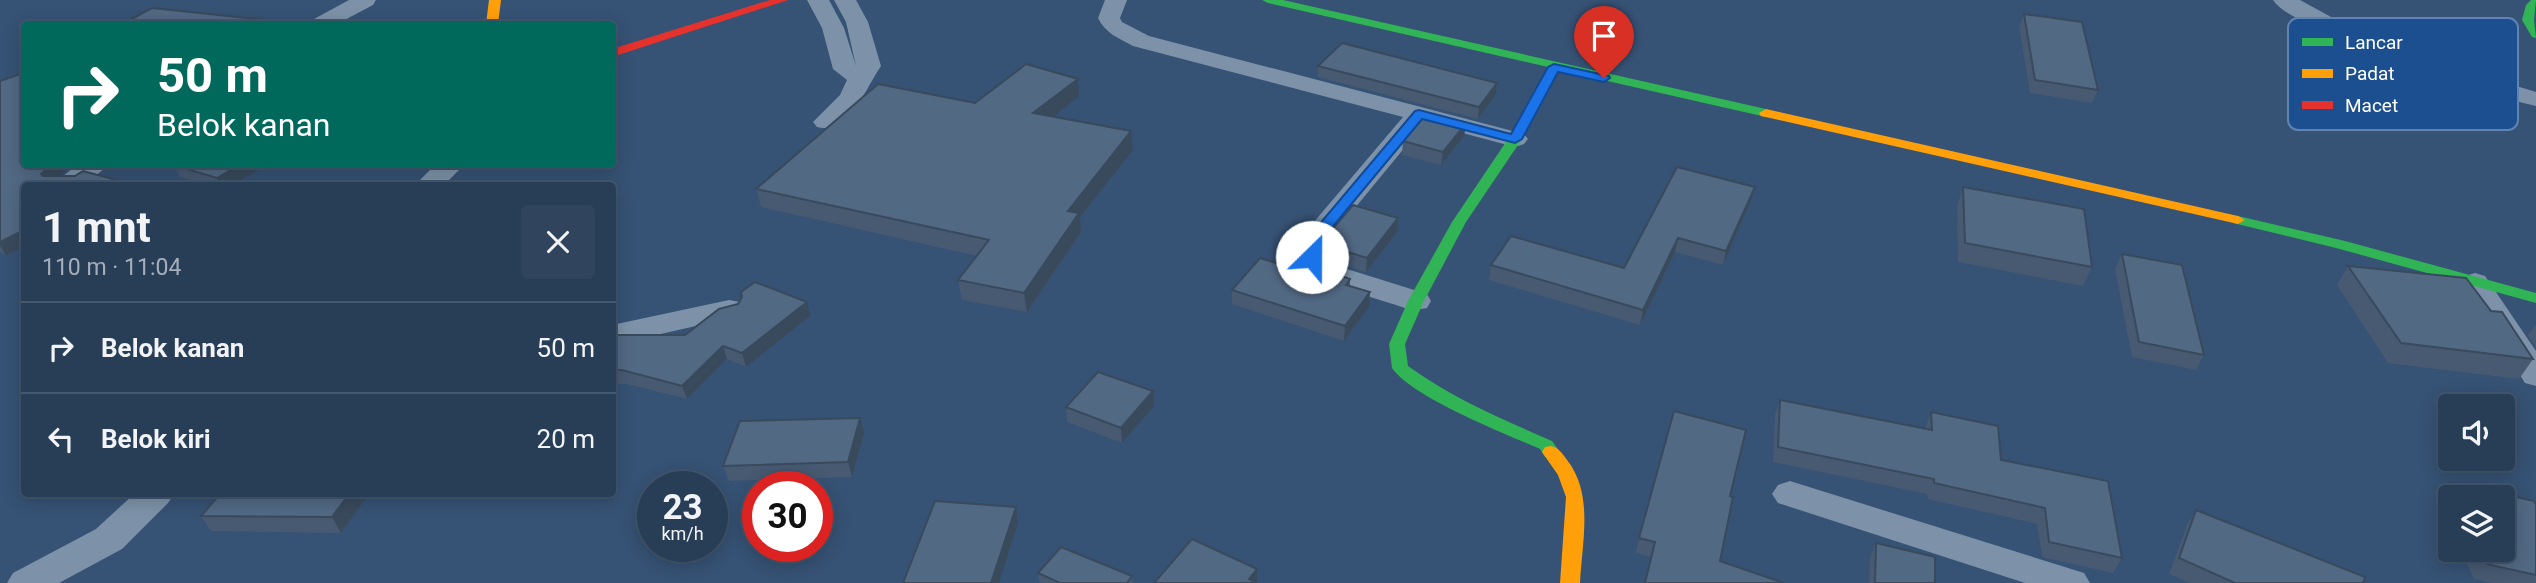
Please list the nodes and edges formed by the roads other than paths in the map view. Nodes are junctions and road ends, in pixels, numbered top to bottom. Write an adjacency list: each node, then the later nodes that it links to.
1 (365, 0): 11 (street)
2 (495, 0): 12 (street)
3 (782, 0): 14 (street)
4 (818, 0): 16 (street)
5 (845, 0): 16 (street)
6 (1116, 0): 19 (street)
7 (1268, 0): 15 (street)
8 (2284, 0): 10 (street)
9 (2536, 2): 13 (street)
10 (2313, 18)
11 (327, 21)
12 (492, 21)
13 (2536, 34)
14 (616, 52)
15 (1554, 67): 21 (street); 26 (street)
16 (858, 77): 20 (street)
17 (2518, 94): 18 (street)
18 (2536, 99)
19 (1419, 114): 21 (street); 28 (street)
20 (826, 122)
21 (1515, 139): 28 (street)
22 (91, 168): 24 (street)
23 (447, 168): 25 (street)
24 (70, 182)
25 (432, 182)
26 (2475, 282): 27 (street); 31 (street)
27 (2536, 298)
28 (1416, 301): 35 (street)
29 (729, 309): 30 (street)
30 (616, 334)
31 (2536, 375)
32 (1790, 494): 36 (street)
33 (153, 497): 34 (street)
34 (26, 583)
35 (1570, 583)
36 (2071, 583)

